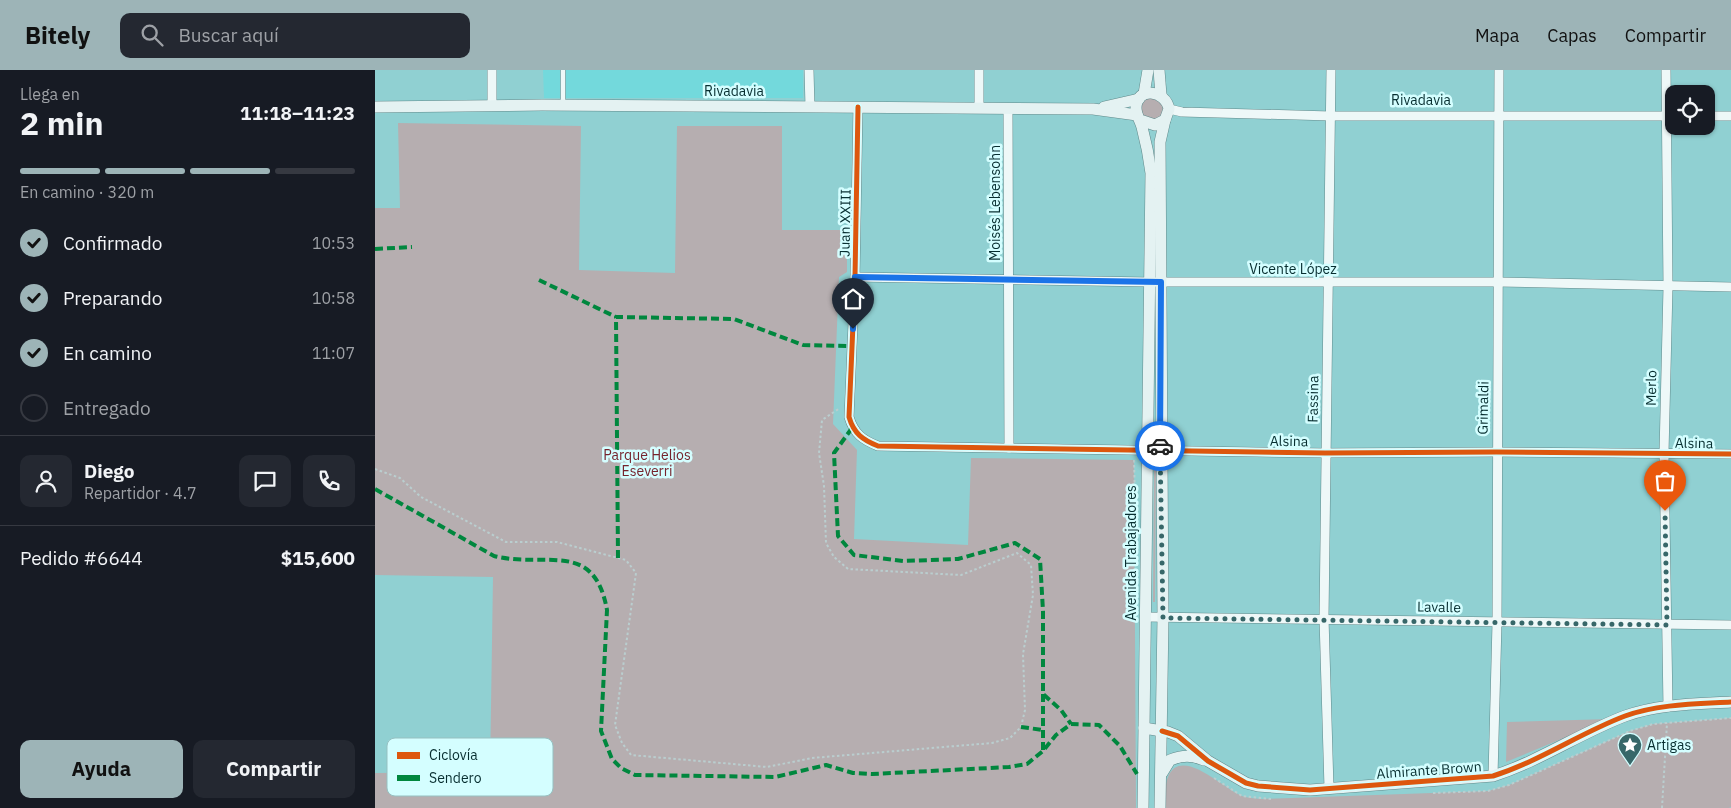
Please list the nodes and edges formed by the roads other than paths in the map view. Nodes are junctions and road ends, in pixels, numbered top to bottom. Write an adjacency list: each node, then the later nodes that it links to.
1 (492, 70): 13 (street)
2 (563, 70): 14 (lane)
3 (809, 70): 16 (street)
4 (979, 70): 18 (street)
5 (1148, 70): 12 (main road)
6 (1159, 70): 11 (main road)
7 (1331, 70): 23 (street, Fassina)
8 (1499, 70): 22 (street, Grimaldi)
9 (1667, 70): 10 (street, Merlo)
10 (1668, 85)
11 (1161, 94): 12 (main road); 20 (main road)
12 (1142, 96): 21 (main road, Rivadavia); 27 (main road)
13 (492, 105): 14 (main road, Rivadavia); 15 (main road, Rivadavia)
14 (563, 105): 16 (main road, Rivadavia)
15 (375, 107)
16 (809, 107): 17 (main road, Rivadavia)
17 (858, 107): 18 (main road, Rivadavia); 30 (street, Juan XXIII)
18 (979, 108): 19 (main road, Rivadavia)
19 (1008, 108): 21 (main road, Rivadavia); 31 (street, Moisés Lebensohn)
20 (1169, 108): 23 (street, Rivadavia); 28 (main road)
21 (1093, 109): 27 (main road, Rivadavia)
22 (1499, 115): 23 (street, Rivadavia); 24 (street, Rivadavia); 33 (street, Grimaldi)
23 (1331, 116): 34 (street, Fassina)
24 (1665, 116)
25 (1715, 116): 26 (street)
26 (1731, 116)
27 (1139, 118): 28 (main road); 32 (main road, Avenida Trabajadores)
28 (1165, 120): 32 (main road, Avenida Trabajadores)
29 (1670, 135): 35 (street, Merlo)
30 (855, 277): 31 (street, Vicente López); 37 (street, Juan XXIII)
31 (1009, 280): 32 (street, Vicente López); 38 (street, Moisés Lebensohn)
32 (1155, 282): 34 (street, Vicente López); 39 (main road, Avenida Trabajadores); 40 (main road, Avenida Trabajadores)
33 (1499, 282): 34 (street, Vicente López); 35 (street, Vicente López); 41 (street, Grimaldi)
34 (1329, 283): 42 (street, Fassina)
35 (1668, 287): 36 (street, Vicente López); 43 (street, Merlo)
36 (1731, 287)
37 (852, 428): 38 (street, Alsina)
38 (1009, 448): 39 (street, Alsina)
39 (1147, 449): 40 (street, Alsina); 45 (main road, Avenida Trabajadores)
40 (1160, 449): 42 (street, Alsina); 46 (main road, Avenida Trabajadores)
41 (1496, 452): 42 (street, Alsina); 43 (street, Alsina); 48 (street, Grimaldi)
42 (1325, 453): 47 (street, Fassina)
43 (1663, 453): 44 (street, Alsina); 49 (street, Merlo)
44 (1731, 454)
45 (1146, 618): 46 (street, Lavalle); 53 (main road, Avenida Trabajadores)
46 (1163, 618): 47 (street, Lavalle); 54 (main road, Avenida Trabajadores)
47 (1324, 618): 48 (street, Lavalle); 58 (street, Fassina)
48 (1497, 623): 49 (street, Lavalle); 56 (street, Grimaldi)
49 (1667, 625): 50 (street, Lavalle); 52 (street, Merlo)
50 (1731, 625)
51 (1731, 702): 52 (main road, Almirante Brown)
52 (1668, 707): 56 (main road, Almirante Brown)
53 (1144, 728): 54 (main road, Almirante Brown); 59 (main road, Avenida Trabajadores)
54 (1162, 731): 55 (main road, Almirante Brown); 57 (main road, Avenida Trabajadores)
55 (1208, 761): 57 (main road); 58 (main road, Almirante Brown)
56 (1493, 776): 58 (main road, Almirante Brown)
57 (1161, 779): 60 (main road, Avenida Trabajadores)
58 (1329, 788)
59 (1143, 808)
60 (1160, 808)

